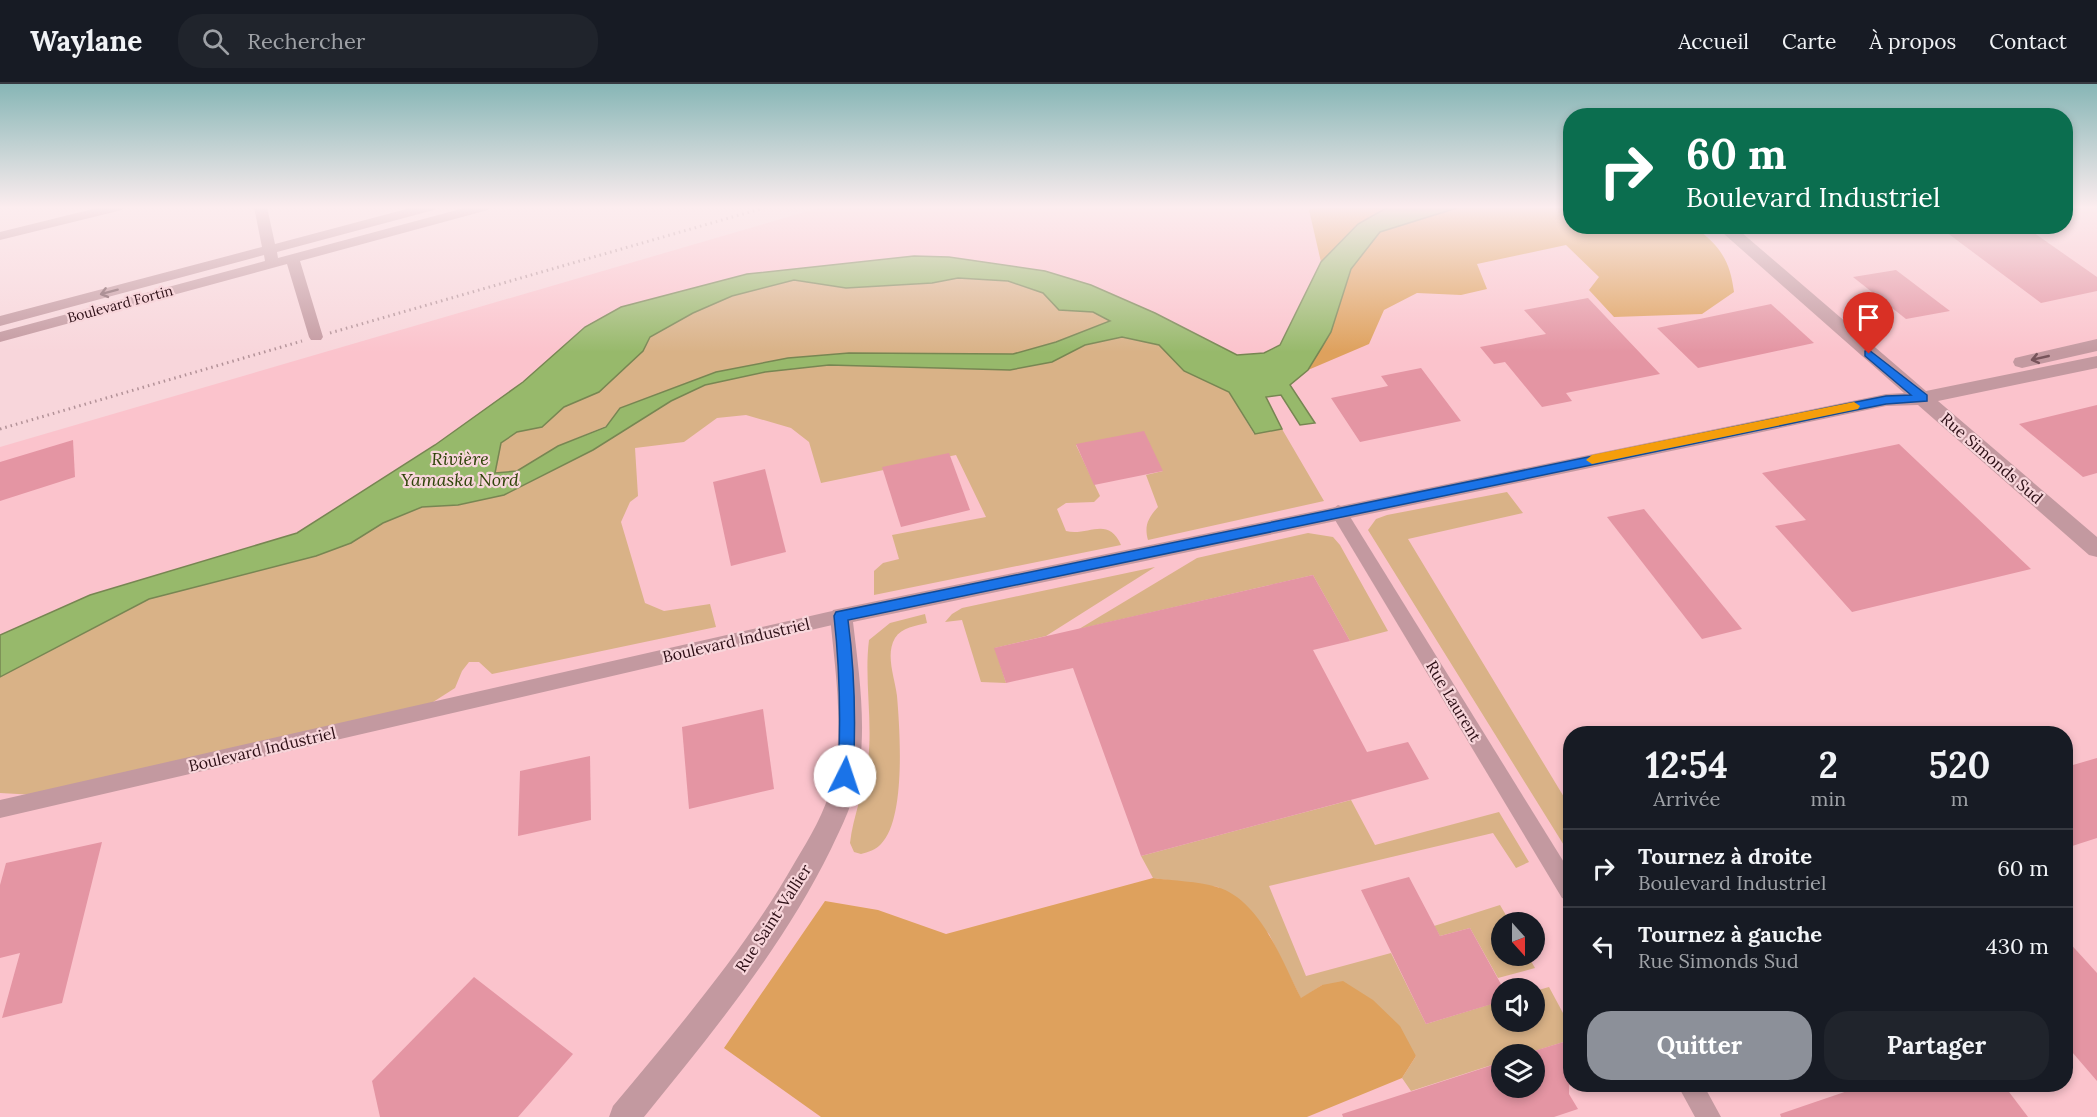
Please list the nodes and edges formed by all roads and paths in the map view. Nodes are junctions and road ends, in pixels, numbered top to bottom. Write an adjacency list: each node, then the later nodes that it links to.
1 (302, 255): 5 (street, Boulevard Fortin)
2 (600, 255): 8 (path)
3 (1755, 255): 11 (street, Rue Simonds Sud)
4 (271, 256): 5 (street, Boulevard Fortin); 6 (street, Boulevard Fortin, one-way to 6); 7 (street, Boulevard Fortin)
5 (292, 258): 8 (street)
6 (0, 321)
7 (0, 337)
8 (316, 337): 12 (path)
9 (2097, 345): 11 (street, Boulevard Industriel, one-way to 11)
10 (2097, 362): 11 (street, Boulevard Industriel)
11 (1911, 395): 13 (street, Boulevard Industriel); 14 (street, Rue Simonds Sud)
12 (0, 429)
13 (1338, 511): 15 (street, Boulevard Industriel); 17 (street, Rue Laurent)
14 (2097, 549)
15 (841, 616): 16 (street, Boulevard Industriel); 19 (street, Rue Saint-Vallier)
16 (0, 809)
17 (1563, 880)
18 (1694, 1092): 20 (street)
19 (624, 1117)
20 (1709, 1117)

